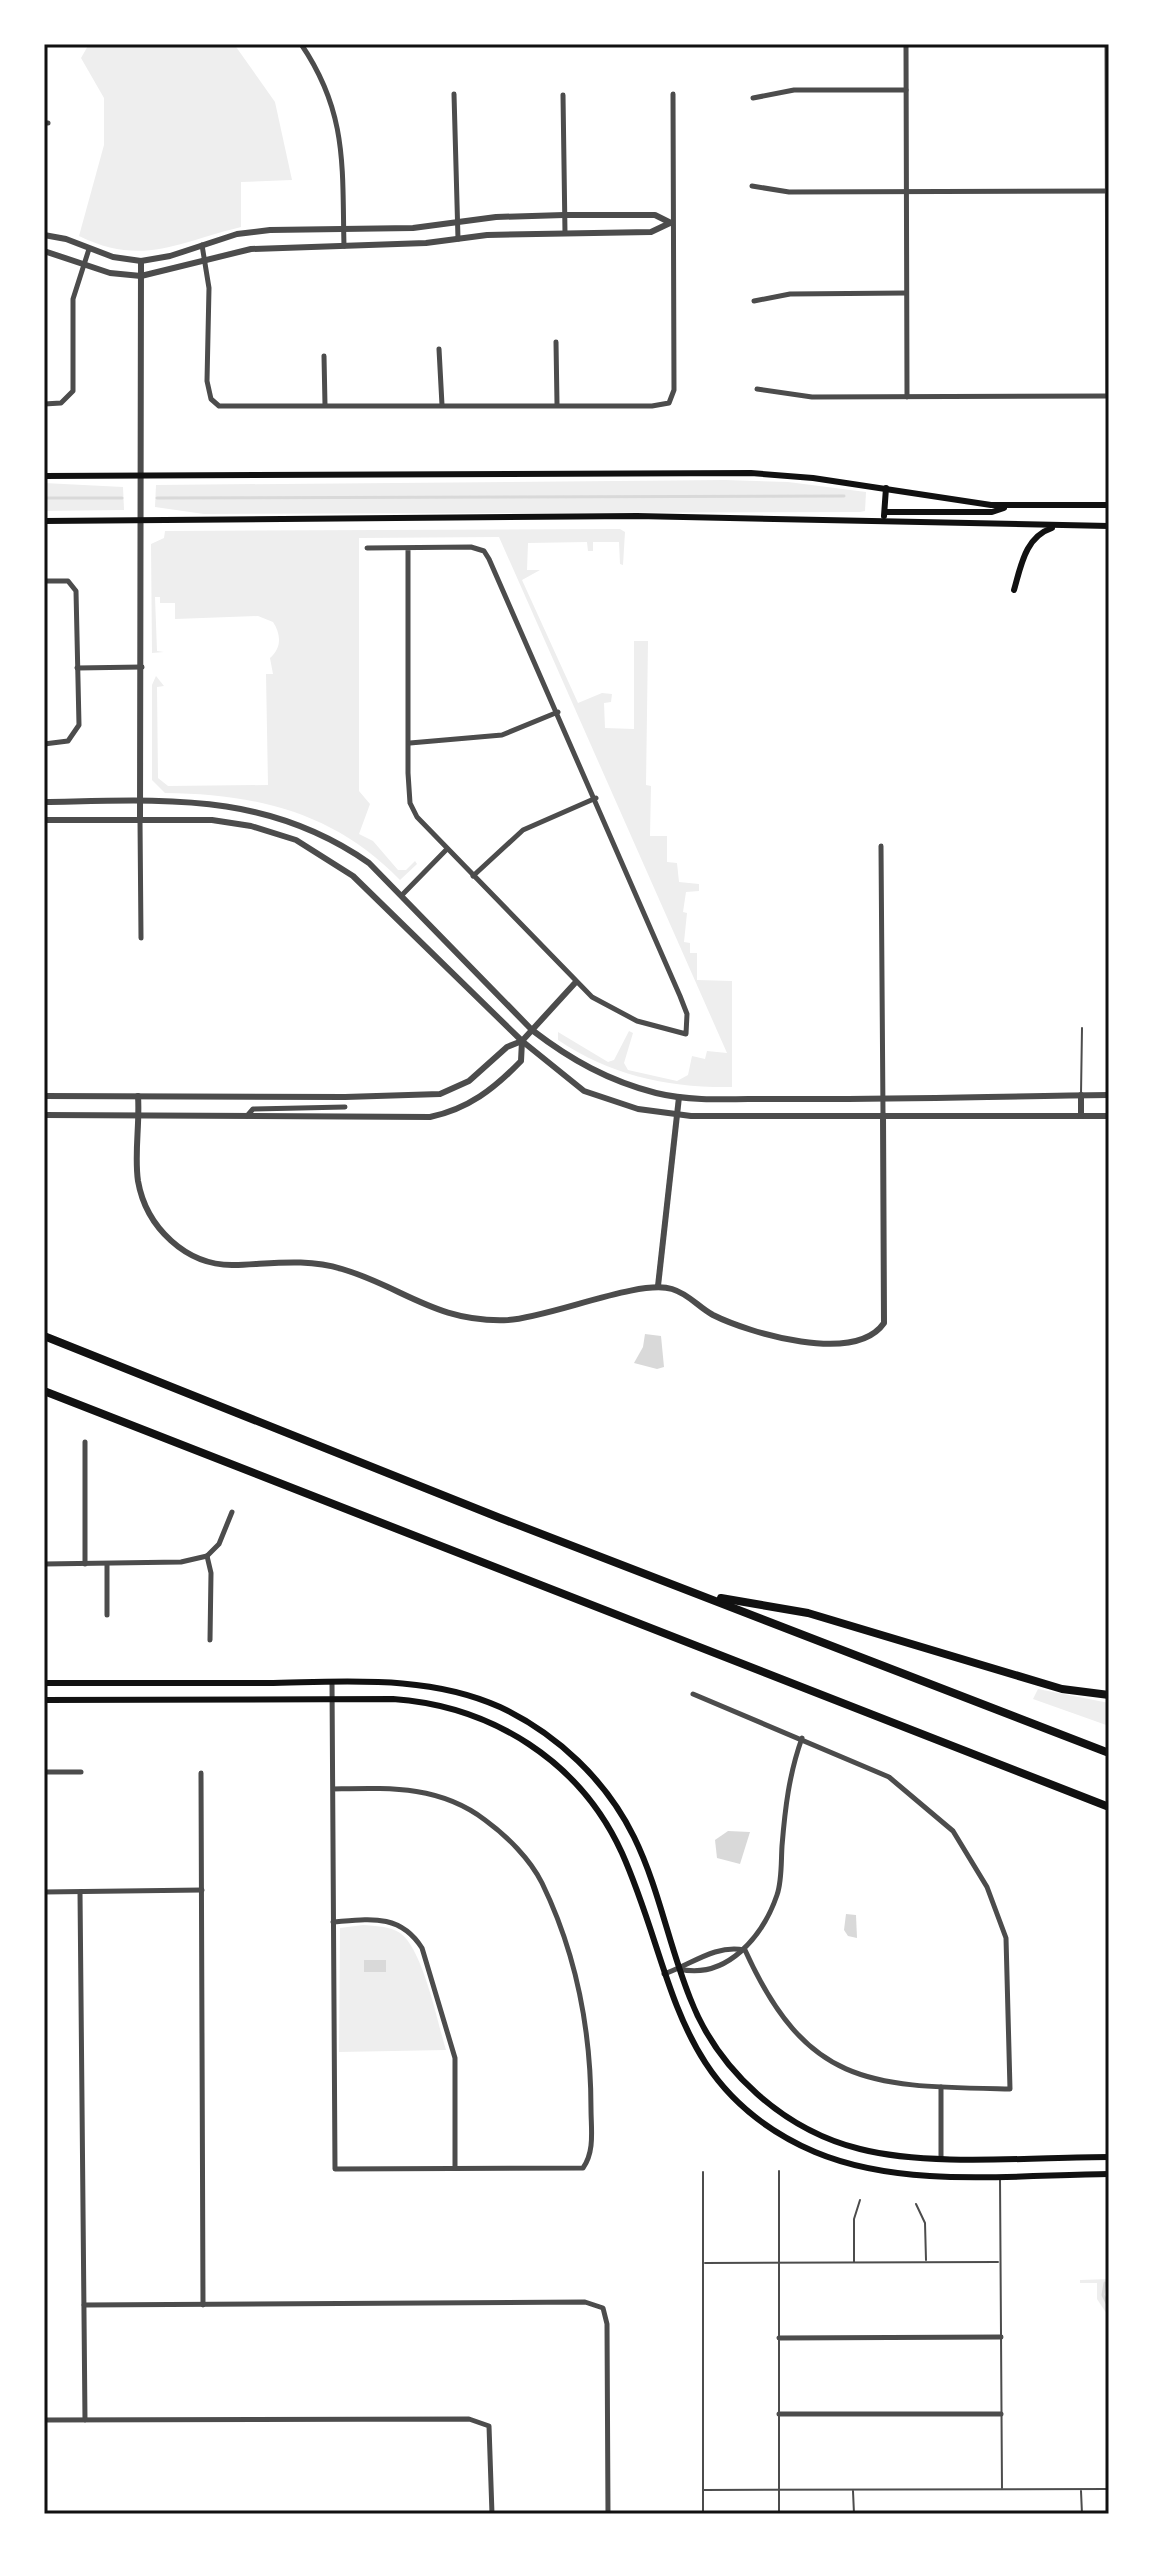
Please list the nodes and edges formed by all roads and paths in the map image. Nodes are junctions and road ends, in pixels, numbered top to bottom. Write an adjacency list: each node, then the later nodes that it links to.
1 (301, 44): 16 (street)
2 (906, 44): 5 (street)
3 (1107, 44): 4 (street)
4 (1108, 89): 12 (street)
5 (906, 90): 9 (street); 11 (street)
6 (454, 94): 14 (street)
7 (673, 94): 15 (street)
8 (563, 95): 13 (street)
9 (753, 98)
10 (752, 186): 11 (street)
11 (906, 190): 12 (street); 28 (street)
12 (1108, 191): 29 (street)
13 (564, 215): 14 (street); 15 (street); 17 (street)
14 (456, 222): 16 (street); 19 (street)
15 (671, 223): 17 (street); 38 (street)
16 (344, 229): 20 (street); 21 (street)
17 (565, 233): 19 (street)
18 (44, 235): 22 (street)
19 (458, 239): 21 (street)
20 (202, 245): 24 (street); 25 (street)
21 (344, 247): 25 (street)
22 (89, 249): 24 (street); 26 (street)
23 (44, 251): 26 (street)
24 (141, 261): 27 (street)
25 (205, 261): 27 (street); 39 (street)
26 (82, 262): 27 (street); 37 (street)
27 (141, 276): 41 (street)
28 (906, 293): 30 (street); 36 (street)
29 (1108, 295): 35 (street)
30 (754, 301)
31 (556, 342): 38 (street)
32 (439, 349): 40 (street)
33 (324, 356): 39 (street)
34 (757, 389): 36 (street)
35 (1109, 396): 36 (street)
36 (907, 397)
37 (44, 404)
38 (557, 404): 40 (street)
39 (325, 405): 40 (street)
40 (442, 405)
41 (140, 475): 42 (main road); 43 (main road); 47 (street)
42 (44, 476)
43 (886, 488): 45 (main road); 46 (main road)
44 (1109, 505): 45 (main road)
45 (1010, 506): 46 (main road)
46 (885, 512): 49 (main road)
47 (140, 519): 48 (main road); 49 (main road); 56 (street)
48 (44, 521)
49 (884, 523): 50 (main road)
50 (1058, 526): 51 (main road); 55 (main road)
51 (1109, 526)
52 (367, 548): 53 (street)
53 (408, 549): 58 (street); 59 (street)
54 (44, 581): 57 (street)
55 (1014, 590)
56 (143, 667): 57 (street); 62 (street)
57 (77, 668): 60 (street)
58 (558, 712): 59 (street); 61 (street)
59 (410, 743): 67 (street)
60 (44, 744)
61 (596, 798): 68 (street); 71 (street)
62 (143, 801): 63 (street); 64 (street); 69 (street)
63 (44, 802)
64 (140, 819): 65 (street); 70 (street); 74 (street)
65 (44, 820)
66 (881, 846): 81 (street)
67 (447, 849): 68 (street); 69 (street)
68 (473, 876): 71 (street)
69 (403, 894): 73 (street)
70 (141, 938)
71 (575, 983): 73 (street)
72 (1082, 1028): 75 (lane)
73 (532, 1030): 74 (street); 80 (street)
74 (522, 1041): 79 (street); 84 (street); 90 (street)
75 (1081, 1095): 76 (street); 81 (street); 86 (street)
76 (1109, 1095)
77 (44, 1096): 78 (street)
78 (138, 1096): 79 (street); 88 (street)
79 (345, 1097): 82 (street)
80 (679, 1097): 81 (street); 84 (street)
81 (883, 1098): 85 (street)
82 (345, 1107): 89 (street); 90 (street)
83 (44, 1115): 88 (street)
84 (677, 1115): 85 (street); 91 (street)
85 (883, 1115): 86 (street); 91 (street)
86 (1081, 1116): 87 (street)
87 (1109, 1116)
88 (139, 1117): 89 (street); 91 (street)
89 (247, 1117): 90 (street)
90 (345, 1117)
91 (658, 1286)
92 (44, 1336): 100 (highway)
93 (44, 1391): 115 (highway)
94 (85, 1442): 99 (street)
95 (232, 1512): 96 (street)
96 (207, 1556): 97 (street); 102 (street)
97 (107, 1563): 99 (street); 101 (street)
98 (44, 1564): 99 (street)
99 (85, 1564)
100 (700, 1595): 106 (highway); 110 (highway)
101 (107, 1615)
102 (210, 1640)
103 (332, 1682): 104 (main road); 107 (street); 116 (main road)
104 (44, 1683)
105 (693, 1694): 109 (street)
106 (1109, 1695)
107 (333, 1699): 108 (main road); 114 (street); 117 (main road)
108 (44, 1700)
109 (802, 1738): 122 (street); 125 (street)
110 (1109, 1753)
111 (44, 1772): 112 (street)
112 (81, 1772)
113 (201, 1773): 118 (street)
114 (333, 1789): 121 (street); 128 (street)
115 (1109, 1807)
116 (619, 1811): 117 (main road); 123 (main road)
117 (603, 1819): 124 (main road)
118 (202, 1890): 120 (street); 141 (street)
119 (44, 1892): 120 (street)
120 (80, 1892): 140 (street)
121 (333, 1922): 128 (street); 128 (street)
122 (745, 1950): 123 (street); 123 (street); 125 (street)
123 (679, 1969): 124 (street); 126 (main road)
124 (663, 1974): 132 (main road)
125 (941, 2087): 126 (street)
126 (941, 2157): 127 (main road)
127 (1109, 2157)
128 (455, 2168)
129 (779, 2171): 138 (lane)
130 (703, 2172): 137 (lane)
131 (1109, 2174): 132 (main road)
132 (1000, 2175): 136 (lane)
133 (860, 2200): 139 (lane)
134 (916, 2204): 135 (lane)
135 (926, 2262): 136 (lane); 139 (lane)
136 (1001, 2262): 142 (lane)
137 (703, 2263): 138 (lane); 151 (lane)
138 (778, 2263): 139 (lane); 143 (lane)
139 (854, 2263)
140 (84, 2305): 141 (street); 147 (street)
141 (203, 2305): 155 (street)
142 (1001, 2337): 143 (street); 145 (lane)
143 (779, 2338): 144 (lane)
144 (779, 2414): 145 (street); 152 (lane)
145 (1001, 2414): 148 (lane)
146 (44, 2420): 147 (street)
147 (85, 2420): 154 (street)
148 (1002, 2489): 149 (lane); 153 (lane)
149 (1081, 2489): 150 (lane); 159 (lane)
150 (1109, 2489)
151 (703, 2490): 152 (lane); 156 (lane)
152 (779, 2490): 153 (lane); 157 (lane)
153 (853, 2490): 158 (lane)
154 (492, 2514)
155 (608, 2514)
156 (703, 2514)
157 (779, 2514)
158 (854, 2514)
159 (1082, 2514)

